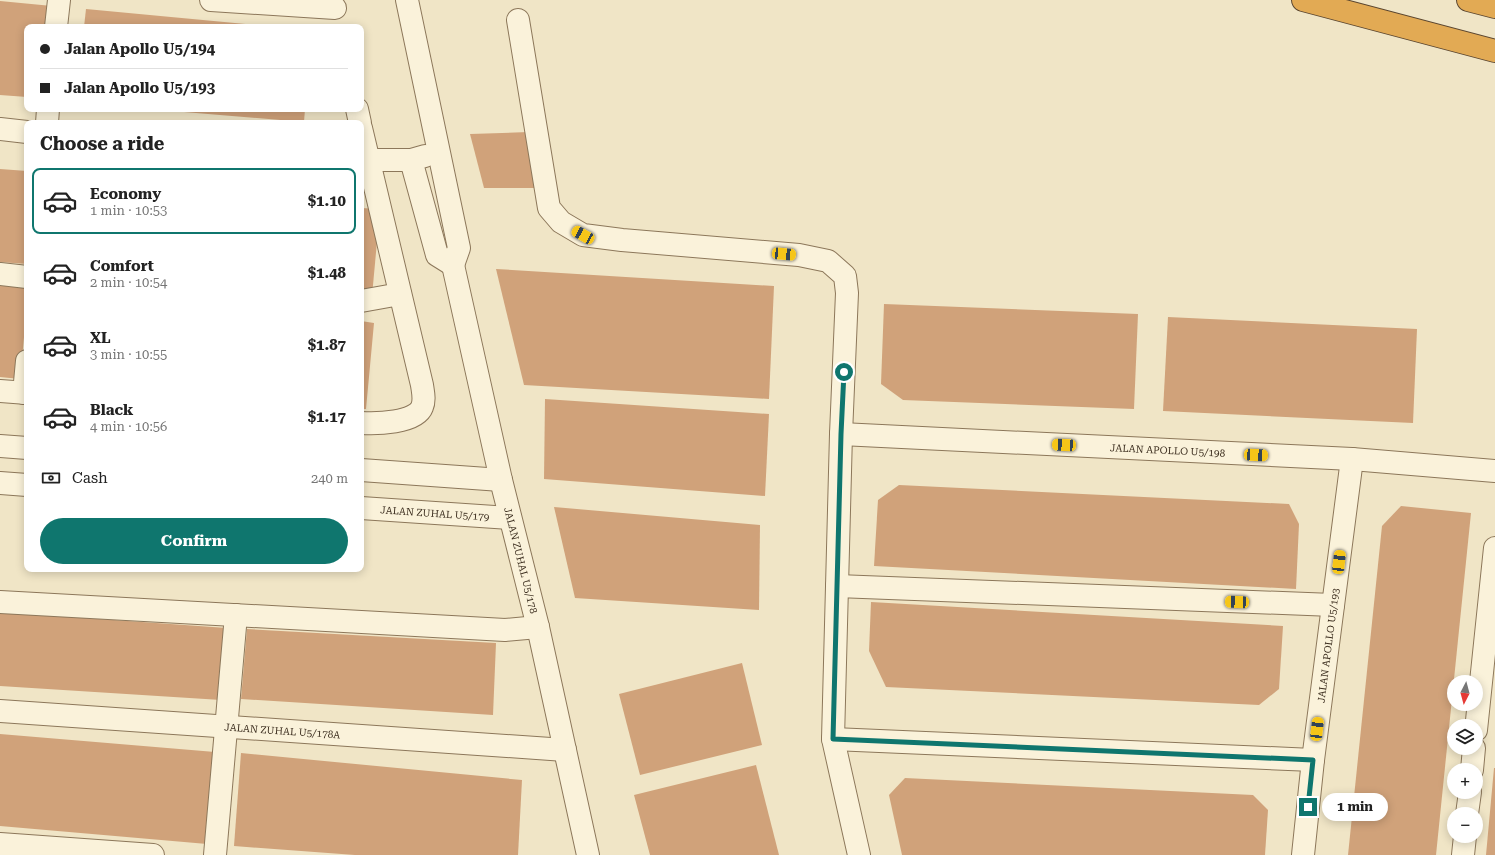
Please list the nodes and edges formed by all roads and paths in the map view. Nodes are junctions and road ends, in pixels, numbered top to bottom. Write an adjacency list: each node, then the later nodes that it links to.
1 (59, 0): 9 (street)
2 (211, 0): 7 (street)
3 (407, 0): 13 (street)
4 (1303, 0): 10 (highway)
5 (1468, 0): 6 (highway)
6 (1495, 7)
7 (336, 12)
8 (518, 20): 24 (street)
9 (56, 24)
10 (1495, 51)
11 (0, 130): 12 (street)
12 (24, 132)
13 (440, 152): 14 (street); 16 (street)
14 (411, 160): 15 (street); 16 (street)
15 (365, 161): 19 (street)
16 (453, 265): 30 (street, JALAN ZUHAL U5/178)
17 (0, 274): 18 (street)
18 (24, 277)
19 (400, 294): 20 (street); 23 (street)
20 (364, 300)
21 (0, 391): 22 (street)
22 (24, 393)
23 (364, 423)
24 (841, 434): 27 (street, JALAN APOLLO U5/198); 36 (street)
25 (0, 446): 26 (street)
26 (24, 448)
27 (1352, 459): 29 (street, JALAN APOLLO U5/198); 38 (street, JALAN APOLLO U5/193)
28 (364, 470): 30 (street)
29 (1495, 471)
30 (501, 480): 34 (street, JALAN ZUHAL U5/178)
31 (0, 483): 32 (street)
32 (24, 485)
33 (364, 508): 34 (street, JALAN ZUHAL U5/179)
34 (510, 518): 40 (street, JALAN ZUHAL U5/178)
35 (1495, 548): 42 (street)
36 (837, 586): 38 (street); 44 (street)
37 (0, 602): 39 (street)
38 (1333, 606): 46 (street, JALAN APOLLO U5/193)
39 (236, 615): 40 (street); 43 (street)
40 (538, 627): 45 (street, JALAN ZUHAL U5/178)
41 (0, 711): 43 (street, JALAN ZUHAL U5/178A)
42 (1477, 719)
43 (226, 727): 45 (street, JALAN ZUHAL U5/178A); 50 (street)
44 (833, 739): 46 (street); 52 (street)
45 (565, 750): 51 (street, JALAN ZUHAL U5/178)
46 (1313, 760): 53 (street, JALAN APOLLO U5/193)
47 (1464, 843): 54 (street)
48 (0, 844): 49 (street)
49 (153, 855)
50 (215, 855)
51 (588, 855)
52 (859, 855)
53 (1303, 855)
54 (1463, 855)

